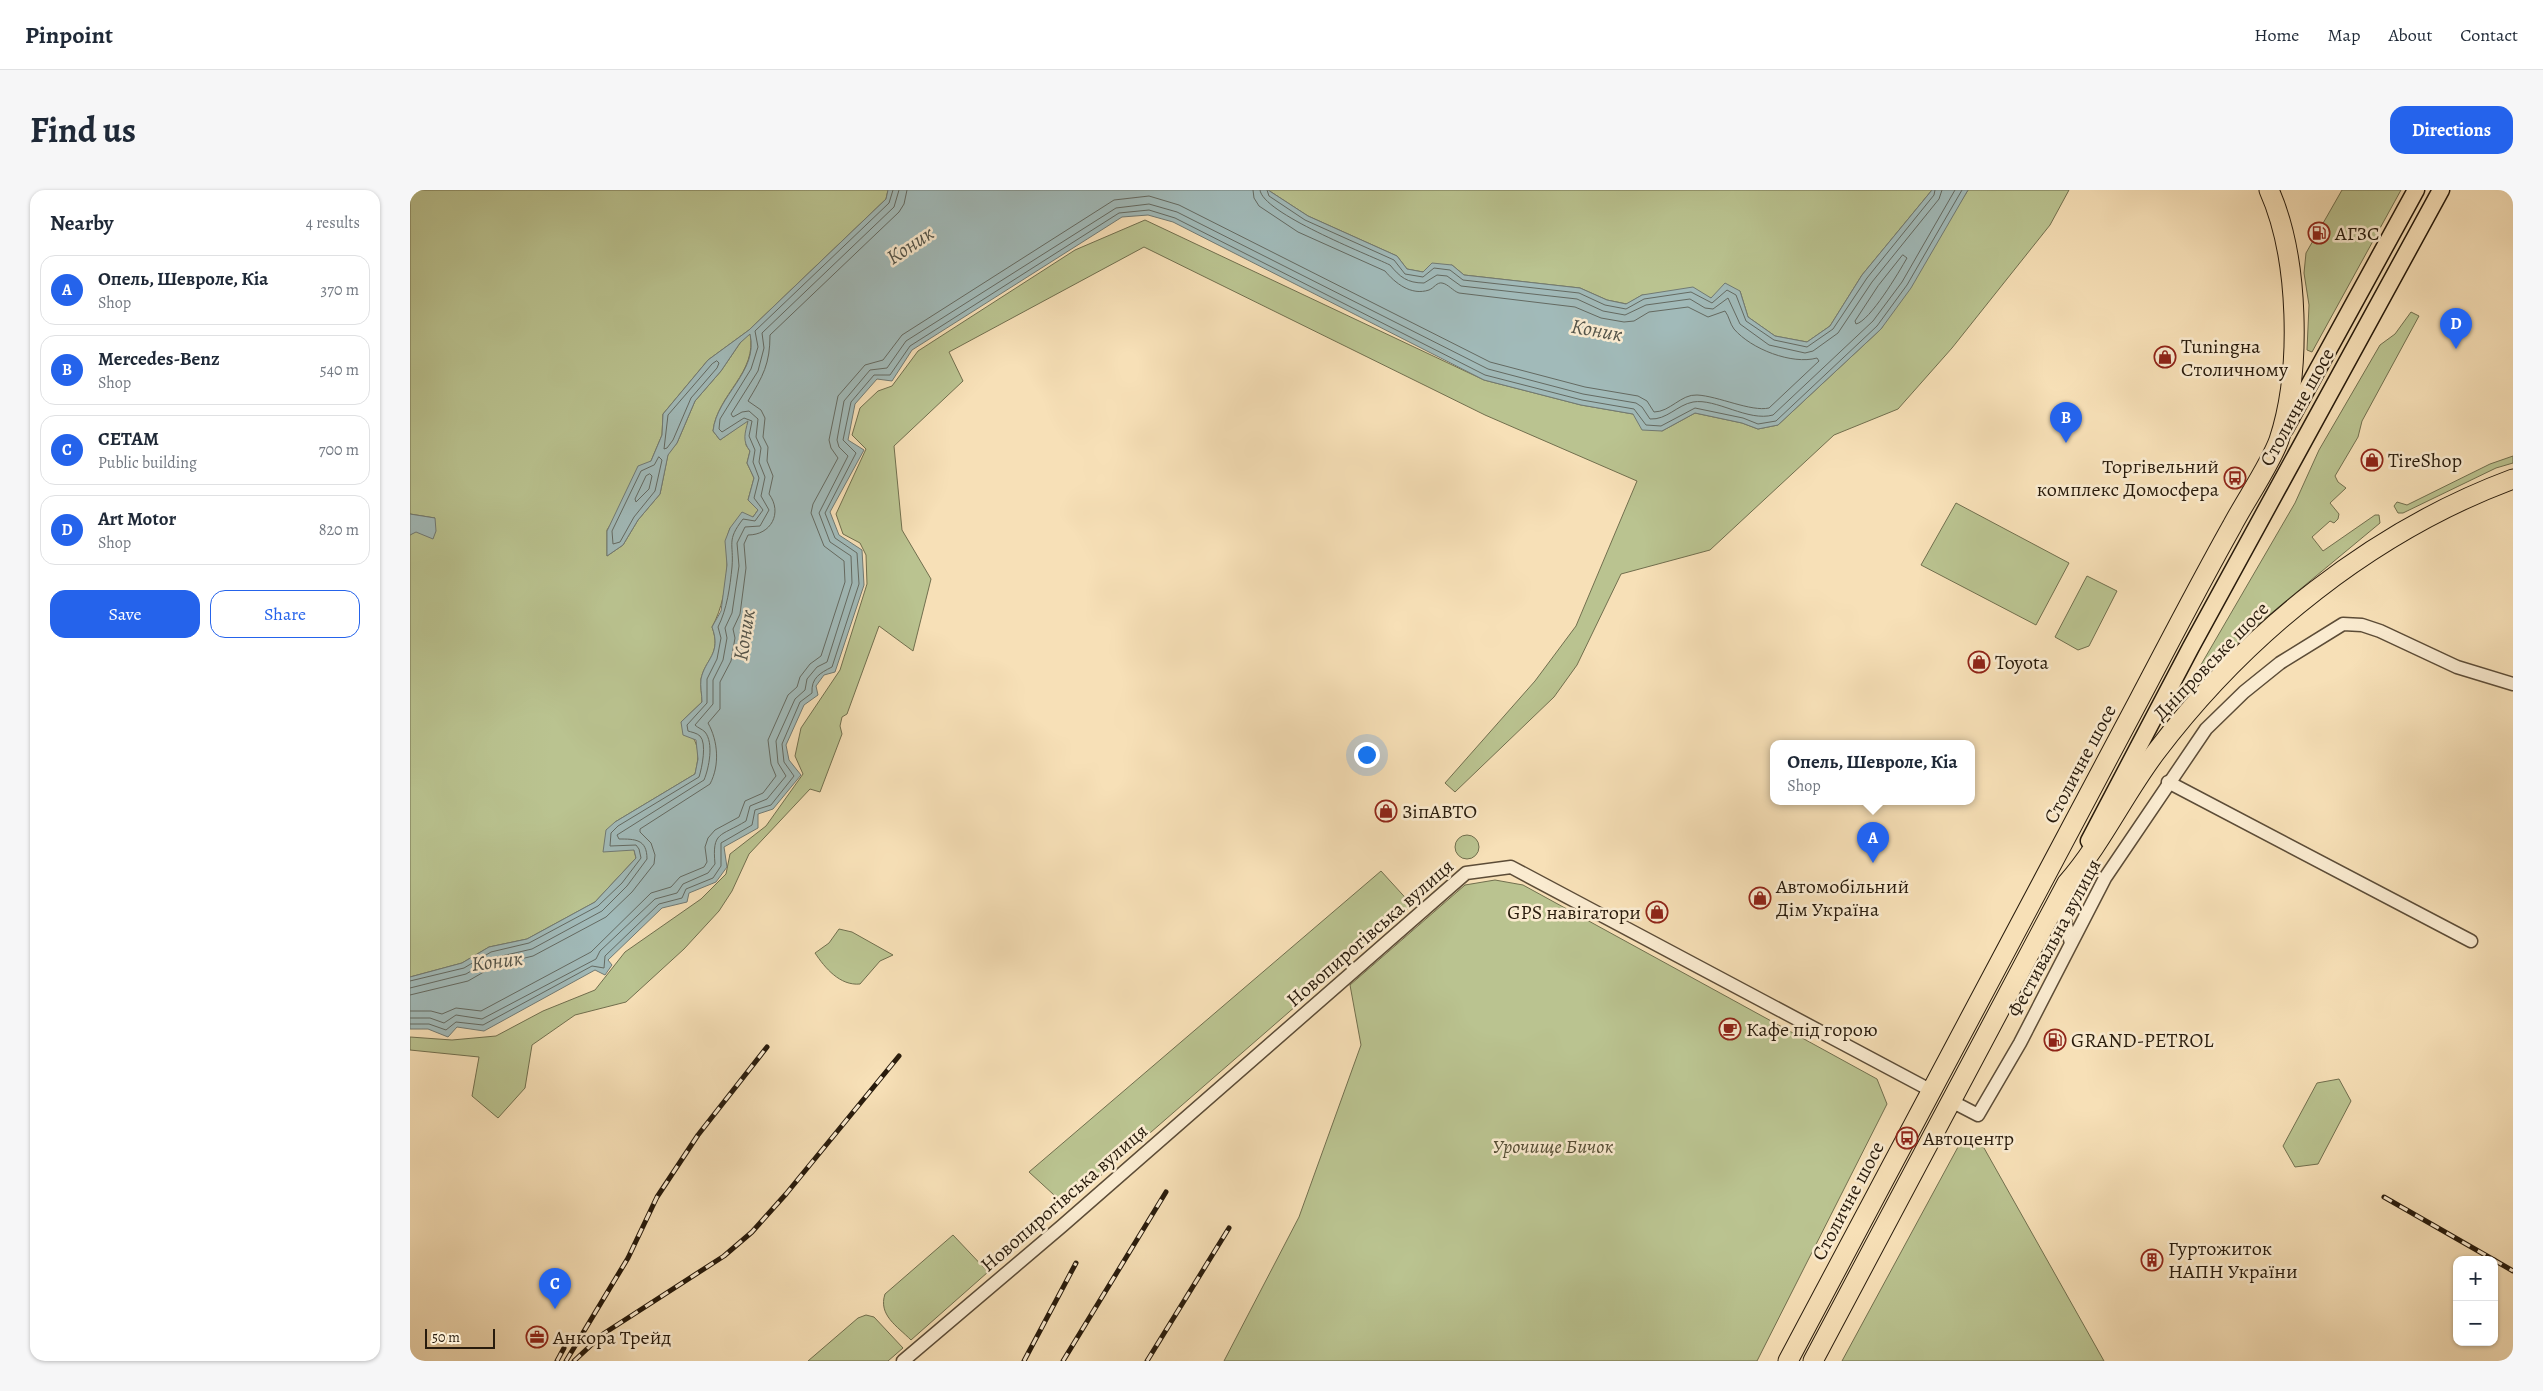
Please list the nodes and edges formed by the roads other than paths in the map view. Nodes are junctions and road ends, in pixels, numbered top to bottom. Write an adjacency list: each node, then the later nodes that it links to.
1 (2269, 190): 4 (highway)
2 (2416, 190): 4 (main road, Столичне шосе)
3 (2441, 190): 8 (main road, Столичне шосе)
4 (2278, 443): 11 (highway, Столичне шосе)
5 (2513, 479): 8 (highway, Дніпровське шосе)
6 (2513, 684): 7 (street, Фестивальна вулиця)
7 (2168, 782): 9 (street); 10 (street, Фестивальна вулиця)
8 (2063, 891): 10 (street); 12 (highway, Столичне шосе)
9 (2472, 941)
10 (2071, 943): 12 (street, Фестивальна вулиця)
11 (1932, 1091): 13 (street, Новопирогівська вулиця); 14 (highway, Столичне шосе)
12 (1952, 1101): 15 (highway, Столичне шосе)
13 (903, 1361)
14 (1788, 1361)
15 (1813, 1361)

